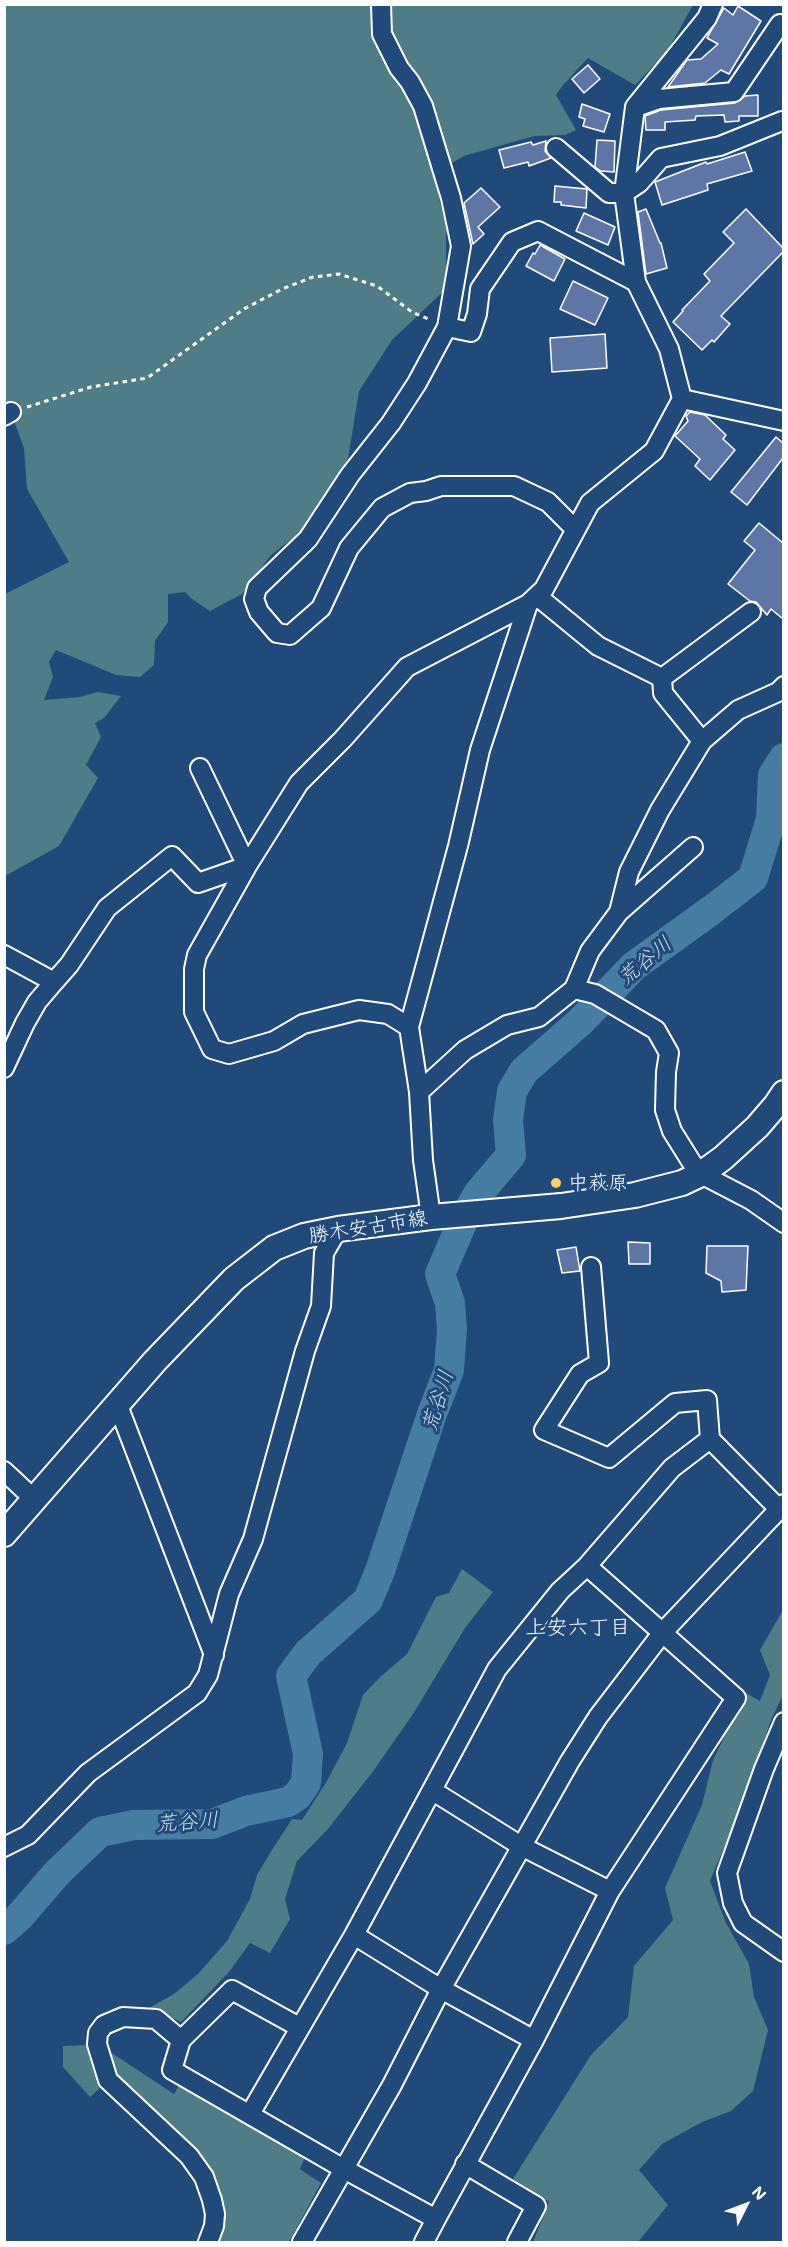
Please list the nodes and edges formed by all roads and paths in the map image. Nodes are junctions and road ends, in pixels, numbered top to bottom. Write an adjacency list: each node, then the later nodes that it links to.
1 (381, 4): 9 (street)
2 (713, 4): 4 (street)
3 (780, 24): 4 (street)
4 (635, 107): 7 (street)
5 (782, 121): 7 (street)
6 (556, 148): 7 (street)
7 (624, 193): 8 (street)
8 (636, 282): 9 (street); 10 (street)
9 (447, 327): 11 (path); 13 (street)
10 (682, 399): 12 (street); 13 (street)
11 (8, 414)
12 (783, 421)
13 (574, 529): 14 (street)
14 (533, 600): 16 (street); 21 (street); 26 (street)
15 (751, 612): 16 (street)
16 (662, 678): 18 (street)
17 (783, 686): 18 (street)
18 (702, 741): 22 (street)
19 (200, 768): 21 (street)
20 (693, 847): 22 (street)
21 (247, 866): 24 (street); 26 (street)
22 (619, 912): 25 (street)
23 (4, 955): 24 (street)
24 (54, 982): 27 (street)
25 (574, 989): 28 (street); 30 (street)
26 (409, 1027): 28 (street)
27 (4, 1068)
28 (419, 1092): 31 (street)
29 (783, 1093): 30 (main road, 勝木安古市線)
30 (701, 1174): 31 (main road, 勝木安古市線); 32 (street)
31 (438, 1216): 33 (main road, 勝木安古市線)
32 (783, 1223)
33 (338, 1229): 35 (main road, 勝木安古市線); 43 (street)
34 (591, 1267): 36 (street)
35 (117, 1403): 38 (main road, 勝木安古市線); 43 (street)
36 (710, 1439): 39 (street); 41 (street)
37 (4, 1471): 38 (street)
38 (34, 1499): 40 (main road, 勝木安古市線)
39 (781, 1506): 42 (street)
40 (4, 1534)
41 (587, 1566): 42 (street); 45 (street)
42 (663, 1632): 46 (street); 48 (street)
43 (214, 1655): 47 (street)
44 (783, 1722): 50 (street)
45 (433, 1791): 46 (street); 49 (street)
46 (521, 1846): 48 (street); 51 (street)
47 (4, 1847)
48 (610, 1891): 54 (street)
49 (354, 1935): 51 (street); 52 (street)
50 (783, 1952)
51 (441, 1989): 54 (street); 57 (street)
52 (299, 2027): 53 (street); 55 (street)
53 (181, 2040): 55 (street); 59 (street)
54 (534, 2040): 56 (street)
55 (250, 2114): 57 (street)
56 (465, 2164): 58 (street); 62 (street)
57 (344, 2169): 58 (street); 60 (street)
58 (436, 2219): 61 (street)
59 (208, 2242)
60 (302, 2242)
61 (424, 2242)
62 (517, 2242)

